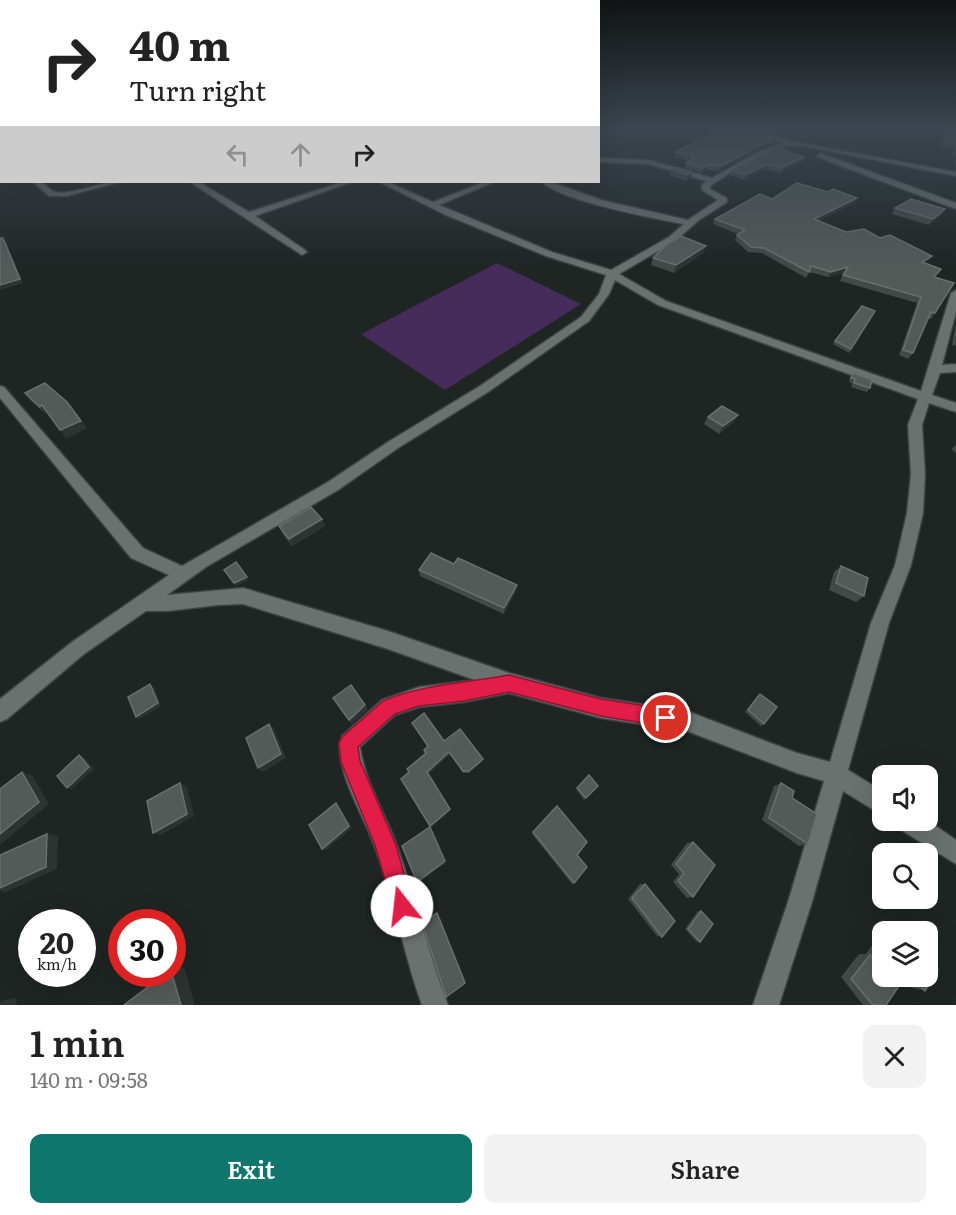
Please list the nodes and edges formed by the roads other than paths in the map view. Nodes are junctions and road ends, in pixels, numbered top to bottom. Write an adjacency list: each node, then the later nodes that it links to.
1 (692, 175): 4 (street)
2 (724, 175): 4 (street)
3 (875, 175): 13 (street)
4 (713, 181): 15 (street)
5 (38, 183): 6 (street)
6 (112, 183)
7 (196, 183): 14 (street)
8 (345, 183): 14 (street)
9 (385, 183): 12 (street)
10 (488, 183): 12 (street)
11 (548, 183): 15 (street)
12 (433, 205): 17 (street)
13 (956, 206)
14 (248, 215): 16 (street)
15 (690, 223): 17 (street)
16 (302, 252)
17 (612, 274): 22 (street); 24 (street)
18 (956, 293): 20 (street)
19 (956, 368): 20 (street)
20 (934, 369): 22 (street)
21 (0, 390): 24 (street)
22 (926, 396): 23 (street); 28 (street)
23 (956, 408)
24 (183, 574): 25 (street)
25 (142, 603): 26 (street); 27 (street)
26 (509, 683): 28 (street); 32 (street)
27 (0, 712)
28 (838, 775): 29 (street); 33 (street)
29 (872, 797)
30 (923, 831): 31 (street)
31 (956, 853)
32 (435, 1005)
33 (766, 1005)

